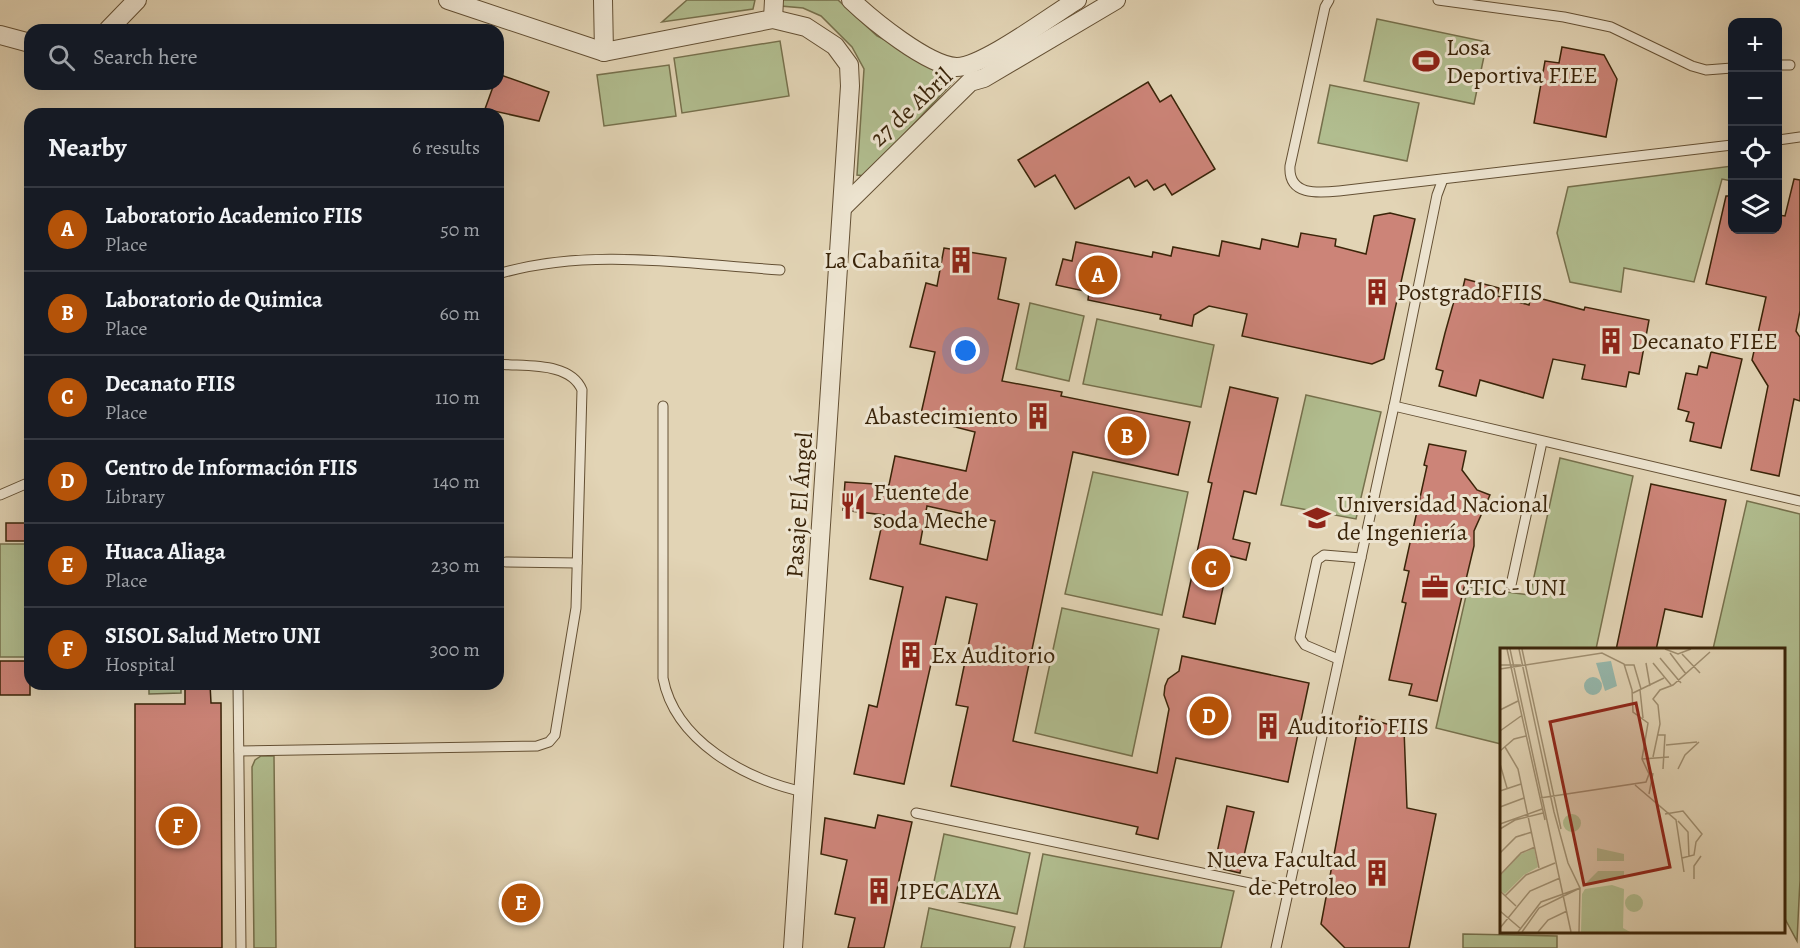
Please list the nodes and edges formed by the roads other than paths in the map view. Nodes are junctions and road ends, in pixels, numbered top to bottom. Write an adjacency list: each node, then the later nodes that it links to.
1 (137, 0): 11 (street)
2 (448, 0): 14 (street)
3 (603, 0): 14 (street)
4 (774, 0): 10 (street)
5 (851, 0): 6 (street)
6 (1077, 0)
7 (1116, 0): 22 (street, 27 de Abril)
8 (1329, 0): 21 (lane)
9 (1438, 0): 17 (lane)
10 (773, 19): 14 (street); 22 (street, Pasaje El Ángel)
11 (114, 24)
12 (0, 34): 13 (street)
13 (24, 41)
14 (604, 52)
15 (1782, 65): 16 (lane)
16 (1790, 65)
17 (1728, 68)
18 (1800, 137): 19 (lane)
19 (1782, 139)
20 (1728, 145): 21 (lane)
21 (1443, 179): 27 (lane)
22 (843, 207): 39 (street, Pasaje El Ángel)
23 (780, 270): 24 (lane)
24 (504, 272)
25 (504, 365): 34 (lane)
26 (663, 405): 39 (lane)
27 (1394, 406): 28 (lane); 32 (lane)
28 (1542, 442): 31 (lane); 35 (lane)
29 (24, 485): 30 (lane)
30 (0, 495)
31 (1800, 501)
32 (1361, 558): 36 (lane); 36 (lane)
33 (506, 562): 34 (lane)
34 (578, 563): 38 (lane)
35 (1511, 585)
36 (1338, 659): 41 (lane)
37 (238, 690): 38 (lane)
38 (239, 751): 42 (lane)
39 (804, 792): 43 (street, Pasaje El Ángel)
40 (916, 813): 41 (lane)
41 (1288, 891): 44 (lane)
42 (241, 948)
43 (794, 948)
44 (1276, 948)

